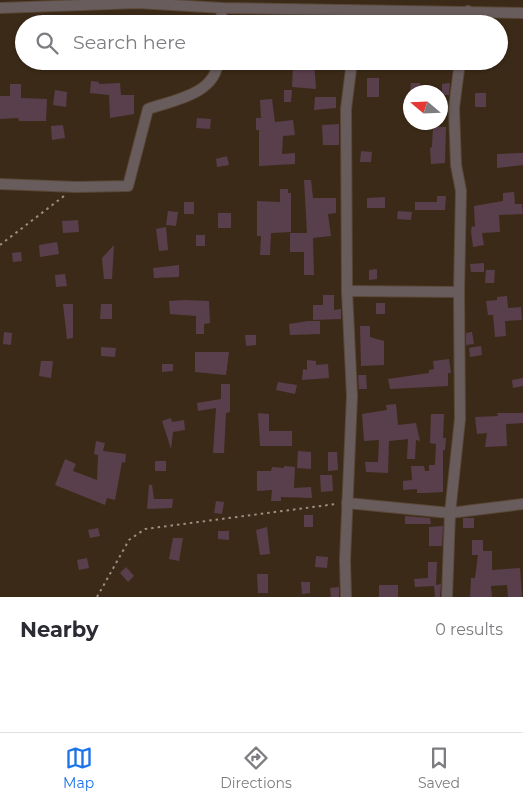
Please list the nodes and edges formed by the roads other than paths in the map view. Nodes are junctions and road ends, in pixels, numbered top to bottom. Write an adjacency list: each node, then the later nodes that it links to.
1 (137, 2): 4 (street); 5 (street)
2 (247, 4): 5 (street); 6 (street)
3 (450, 5): 6 (street); 7 (street)
4 (0, 8)
5 (222, 8): 9 (street)
6 (348, 10): 10 (street)
7 (468, 11): 8 (street); 11 (street)
8 (523, 13)
9 (222, 15)
10 (349, 15)
11 (467, 15)
12 (218, 70): 15 (street)
13 (351, 70): 16 (street)
14 (459, 70): 17 (street)
15 (0, 184)
16 (347, 291): 17 (street); 18 (street)
17 (459, 292): 20 (street)
18 (347, 503): 20 (street); 21 (street)
19 (523, 504): 20 (street)
20 (450, 513): 22 (street)
21 (346, 597)
22 (447, 597)

